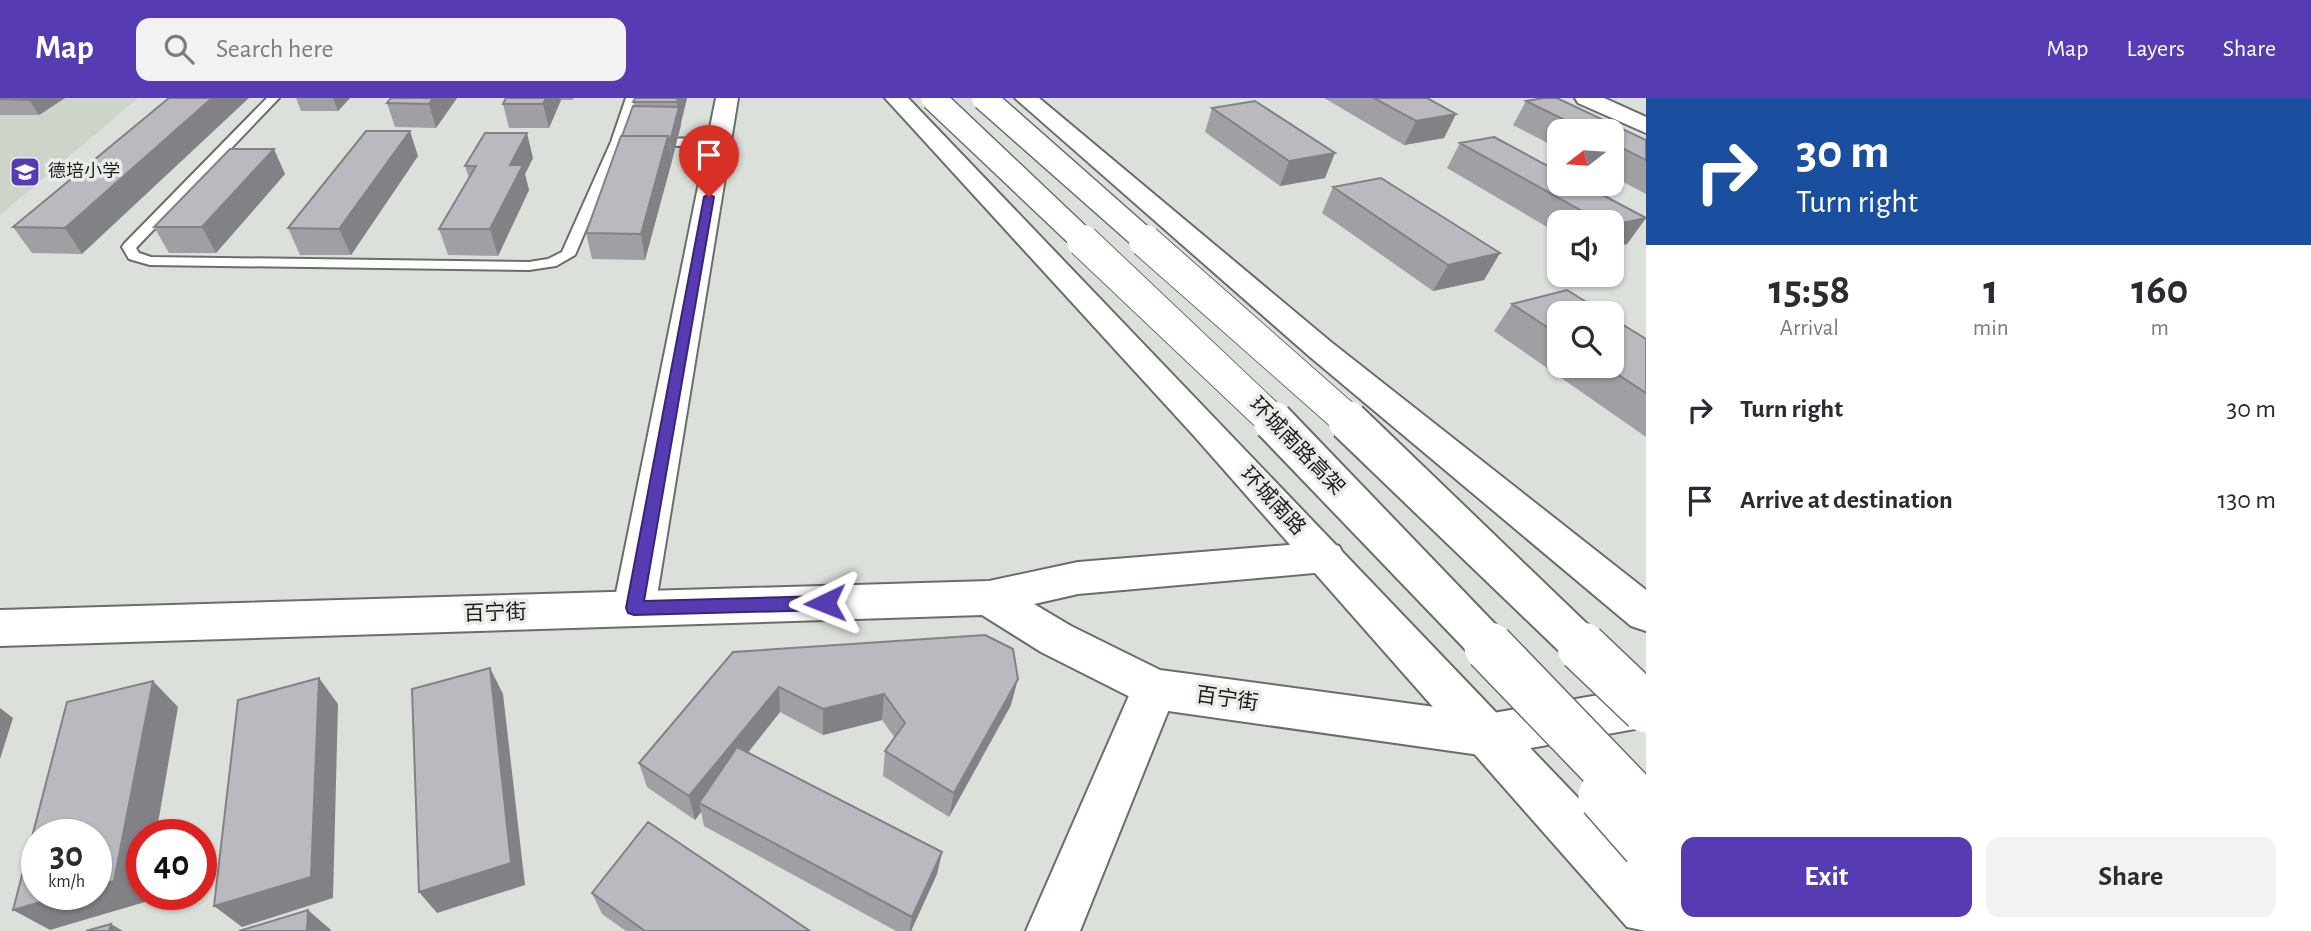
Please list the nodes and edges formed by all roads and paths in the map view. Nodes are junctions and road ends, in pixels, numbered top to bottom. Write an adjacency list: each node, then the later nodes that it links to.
1 (273, 98): 10 (lane)
2 (632, 98): 10 (lane)
3 (727, 98): 11 (main road)
4 (896, 98): 13 (main road, 环城南路)
5 (933, 98): 12 (main road, 环城南路高架, bridge)
6 (984, 98): 19 (main road, bridge)
7 (1026, 98): 16 (main road)
8 (1586, 98): 9 (main road)
9 (1646, 126)
10 (630, 142): 11 (lane)
11 (719, 143): 15 (main road)
12 (1271, 419): 21 (main road, 环城南路高架, bridge); 22 (main road, bridge)
13 (1325, 557): 14 (main road, 百宁街); 20 (main road, 环城南路)
14 (989, 598): 15 (main road, 百宁街); 18 (main road, 百宁街)
15 (634, 608): 17 (main road, 百宁街)
16 (1646, 614)
17 (0, 628)
18 (1154, 690): 20 (main road, 百宁街); 24 (main road)
19 (1646, 707): 20 (main road, 百宁街)
20 (1487, 735): 23 (main road, 环城南路)
21 (1646, 810)
22 (1646, 845)
23 (1646, 908)
24 (1053, 931)

